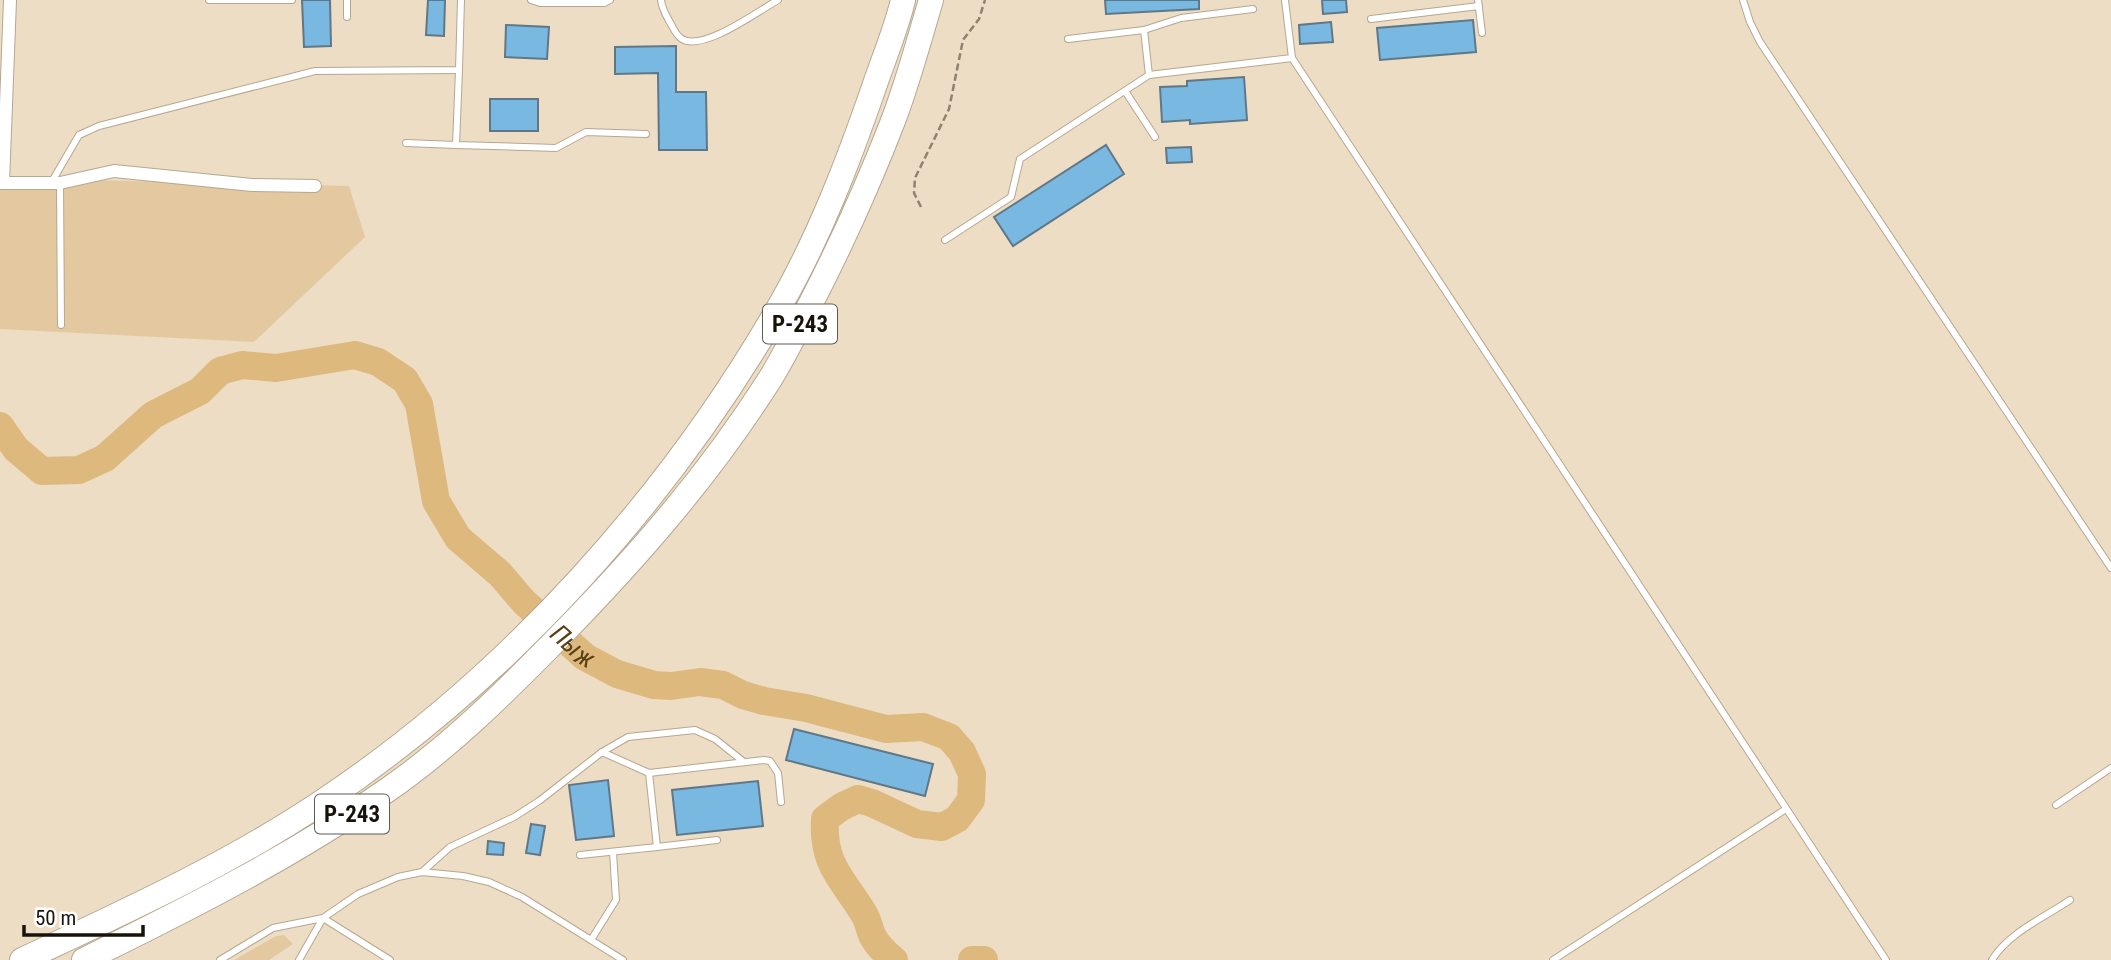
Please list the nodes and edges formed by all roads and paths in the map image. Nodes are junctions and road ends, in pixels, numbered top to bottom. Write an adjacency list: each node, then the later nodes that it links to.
1 (10, 0): 30 (street)
2 (209, 0): 3 (lane)
3 (292, 0)
4 (347, 0): 17 (lane)
5 (461, 0): 23 (lane)
6 (531, 0): 7 (lane)
7 (610, 0)
8 (661, 0): 9 (lane)
9 (778, 0)
10 (903, 0): 53 (highway, Р-243)
11 (931, 0): 54 (highway, Р-243)
12 (985, 0): 33 (path)
13 (1285, 0): 22 (lane)
14 (1744, 0): 36 (lane)
15 (1478, 3): 18 (lane); 20 (lane)
16 (1253, 9): 19 (lane)
17 (348, 17)
18 (1371, 19)
19 (1144, 30): 21 (lane); 24 (lane)
20 (1482, 33)
21 (1068, 39)
22 (1292, 58): 24 (lane); 43 (lane)
23 (459, 70): 29 (lane); 31 (lane)
24 (1149, 75): 25 (lane)
25 (1125, 90): 27 (lane); 34 (lane)
26 (646, 134): 29 (lane)
27 (1156, 137)
28 (405, 143): 29 (lane)
29 (456, 145)
30 (2, 183): 31 (street)
31 (55, 183): 32 (street); 35 (lane)
32 (316, 186)
33 (921, 207)
34 (945, 240)
35 (61, 325)
36 (2111, 568)
37 (602, 752): 38 (lane); 40 (lane); 48 (lane)
38 (744, 762): 40 (lane); 41 (lane)
39 (2111, 768): 42 (lane)
40 (649, 773): 45 (lane)
41 (781, 802)
42 (2056, 805)
43 (1786, 808): 60 (lane); 61 (lane)
44 (717, 840): 45 (lane)
45 (657, 847): 46 (lane)
46 (613, 852): 47 (lane); 51 (lane)
47 (580, 855)
48 (422, 872): 50 (lane); 51 (lane)
49 (2070, 900): 62 (lane)
50 (323, 918): 52 (lane); 55 (lane); 56 (lane)
51 (591, 940): 59 (lane)
52 (375, 951): 57 (lane); 58 (lane)
53 (22, 960)
54 (84, 960)
55 (220, 960)
56 (299, 960)
57 (370, 960)
58 (390, 960)
59 (623, 960)
60 (1553, 960)
61 (1886, 960)
62 (1992, 960)

